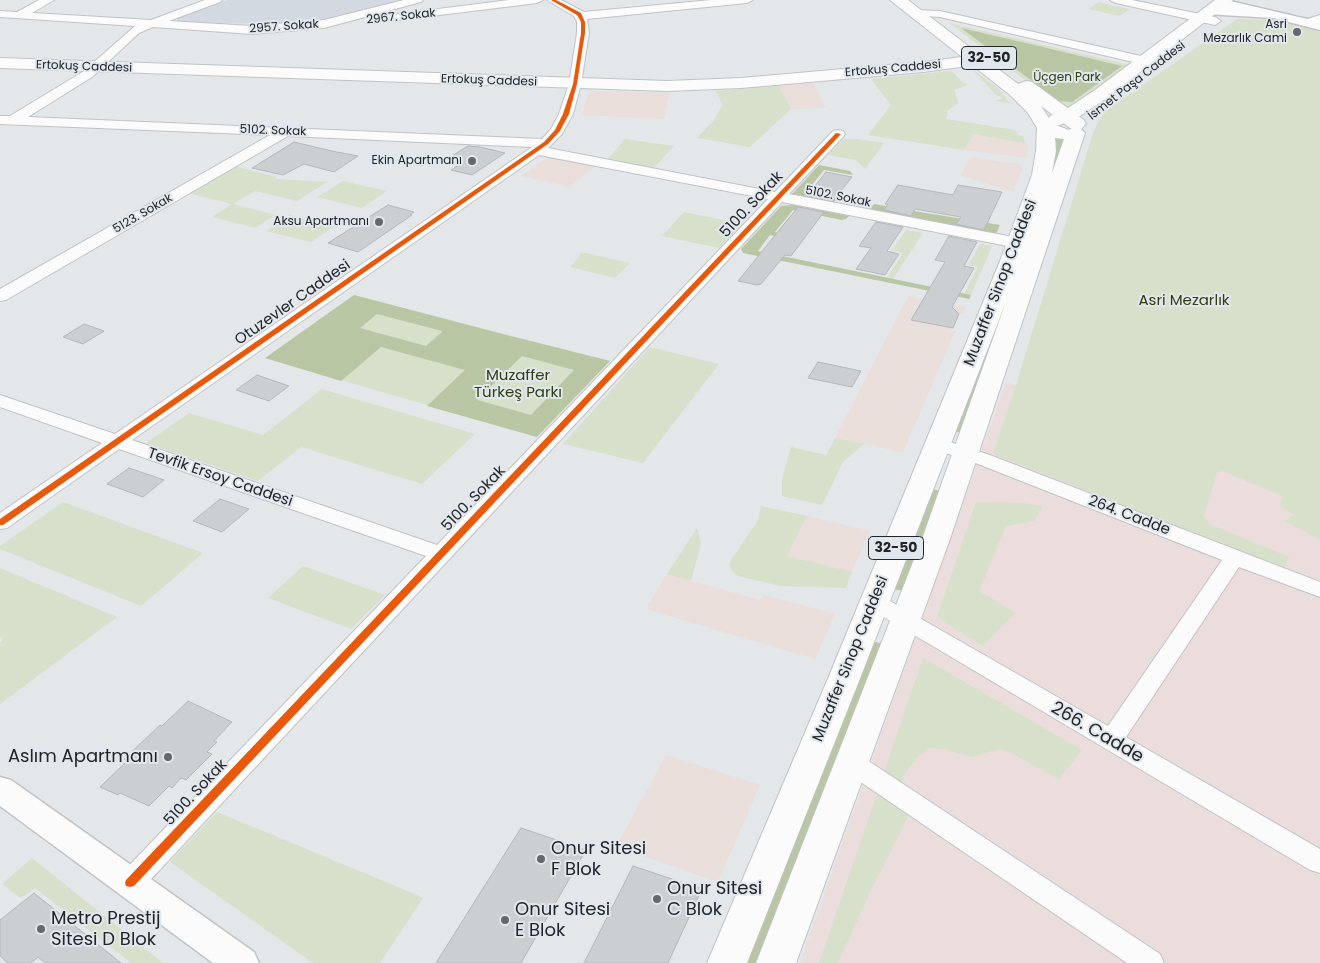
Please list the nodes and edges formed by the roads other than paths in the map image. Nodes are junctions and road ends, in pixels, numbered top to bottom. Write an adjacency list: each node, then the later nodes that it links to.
1 (48, 0): 13 (street)
2 (216, 0): 16 (street)
3 (416, 0): 17 (street, 2957. Sokak)
4 (537, 0): 17 (street, 2967. Sokak)
5 (553, 0): 14 (street)
6 (747, 0): 9 (street)
7 (898, 0): 11 (main road)
8 (1116, 0): 10 (street)
9 (703, 2): 14 (street)
10 (1222, 9): 15 (street); 20 (main road, İsmet Paşa Caddesi)
11 (922, 12): 18 (main road); 20 (street); 25 (main road, 32-50)
12 (0, 14): 13 (street, 2957. Sokak)
13 (19, 15): 16 (street, 2957. Sokak)
14 (580, 16): 22 (street, Otuzevler Caddesi)
15 (1316, 22)
16 (148, 24): 17 (street, 2957. Sokak); 21 (street)
17 (324, 24)
18 (977, 60): 22 (main road, Ertokuş Caddesi); 25 (main road)
19 (0, 63): 21 (main road, Ertokuş Caddesi)
20 (1149, 65): 25 (main road, İsmet Paşa Caddesi)
21 (96, 67): 22 (main road, Ertokuş Caddesi); 24 (street)
22 (575, 84): 29 (street, Otuzevler Caddesi)
23 (0, 120): 24 (street, 5102. Sokak)
24 (14, 120): 26 (street); 27 (street, 5102. Sokak)
25 (1064, 125): 31 (main road, Muzaffer Sinop Caddesi / 32-50); 36 (main road, Muzaffer Sinop Caddesi / 32-50)
26 (0, 129)
27 (286, 132): 29 (street, 5102. Sokak); 32 (street, 5123. Sokak)
28 (838, 134): 30 (street, 5100. Sokak)
29 (542, 147): 30 (street, 5102. Sokak); 34 (street, Otuzevler Caddesi)
30 (779, 197): 31 (street, 5102. Sokak); 38 (street, 5100. Sokak)
31 (1018, 243): 35 (main road, Muzaffer Sinop Caddesi / 32-50)
32 (0, 296)
33 (0, 401): 34 (street, Tevfik Ersoy Caddesi)
34 (117, 442): 37 (street, Otuzevler Caddesi); 38 (street, Tevfik Ersoy Caddesi)
35 (938, 444): 36 (street, 264. Cadde); 41 (main road, Muzaffer Sinop Caddesi / 32-50)
36 (966, 452): 39 (street, 264. Cadde); 42 (main road, Muzaffer Sinop Caddesi / 32-50)
37 (0, 523)
38 (441, 554): 47 (street, 5100. Sokak)
39 (1235, 557): 40 (street, 264. Cadde); 43 (street)
40 (1320, 590)
41 (875, 602): 42 (street, 266. Cadde); 49 (main road, Muzaffer Sinop Caddesi / 32-50)
42 (906, 620): 43 (street, 266. Cadde); 44 (main road, Muzaffer Sinop Caddesi / 32-50)
43 (1111, 741): 46 (street, 266. Cadde)
44 (852, 763): 50 (main road, Muzaffer Sinop Caddesi / 32-50); 51 (street)
45 (0, 789): 47 (street)
46 (1320, 862)
47 (130, 882): 48 (street)
48 (241, 963)
49 (727, 963)
50 (776, 963)
51 (1150, 963)

